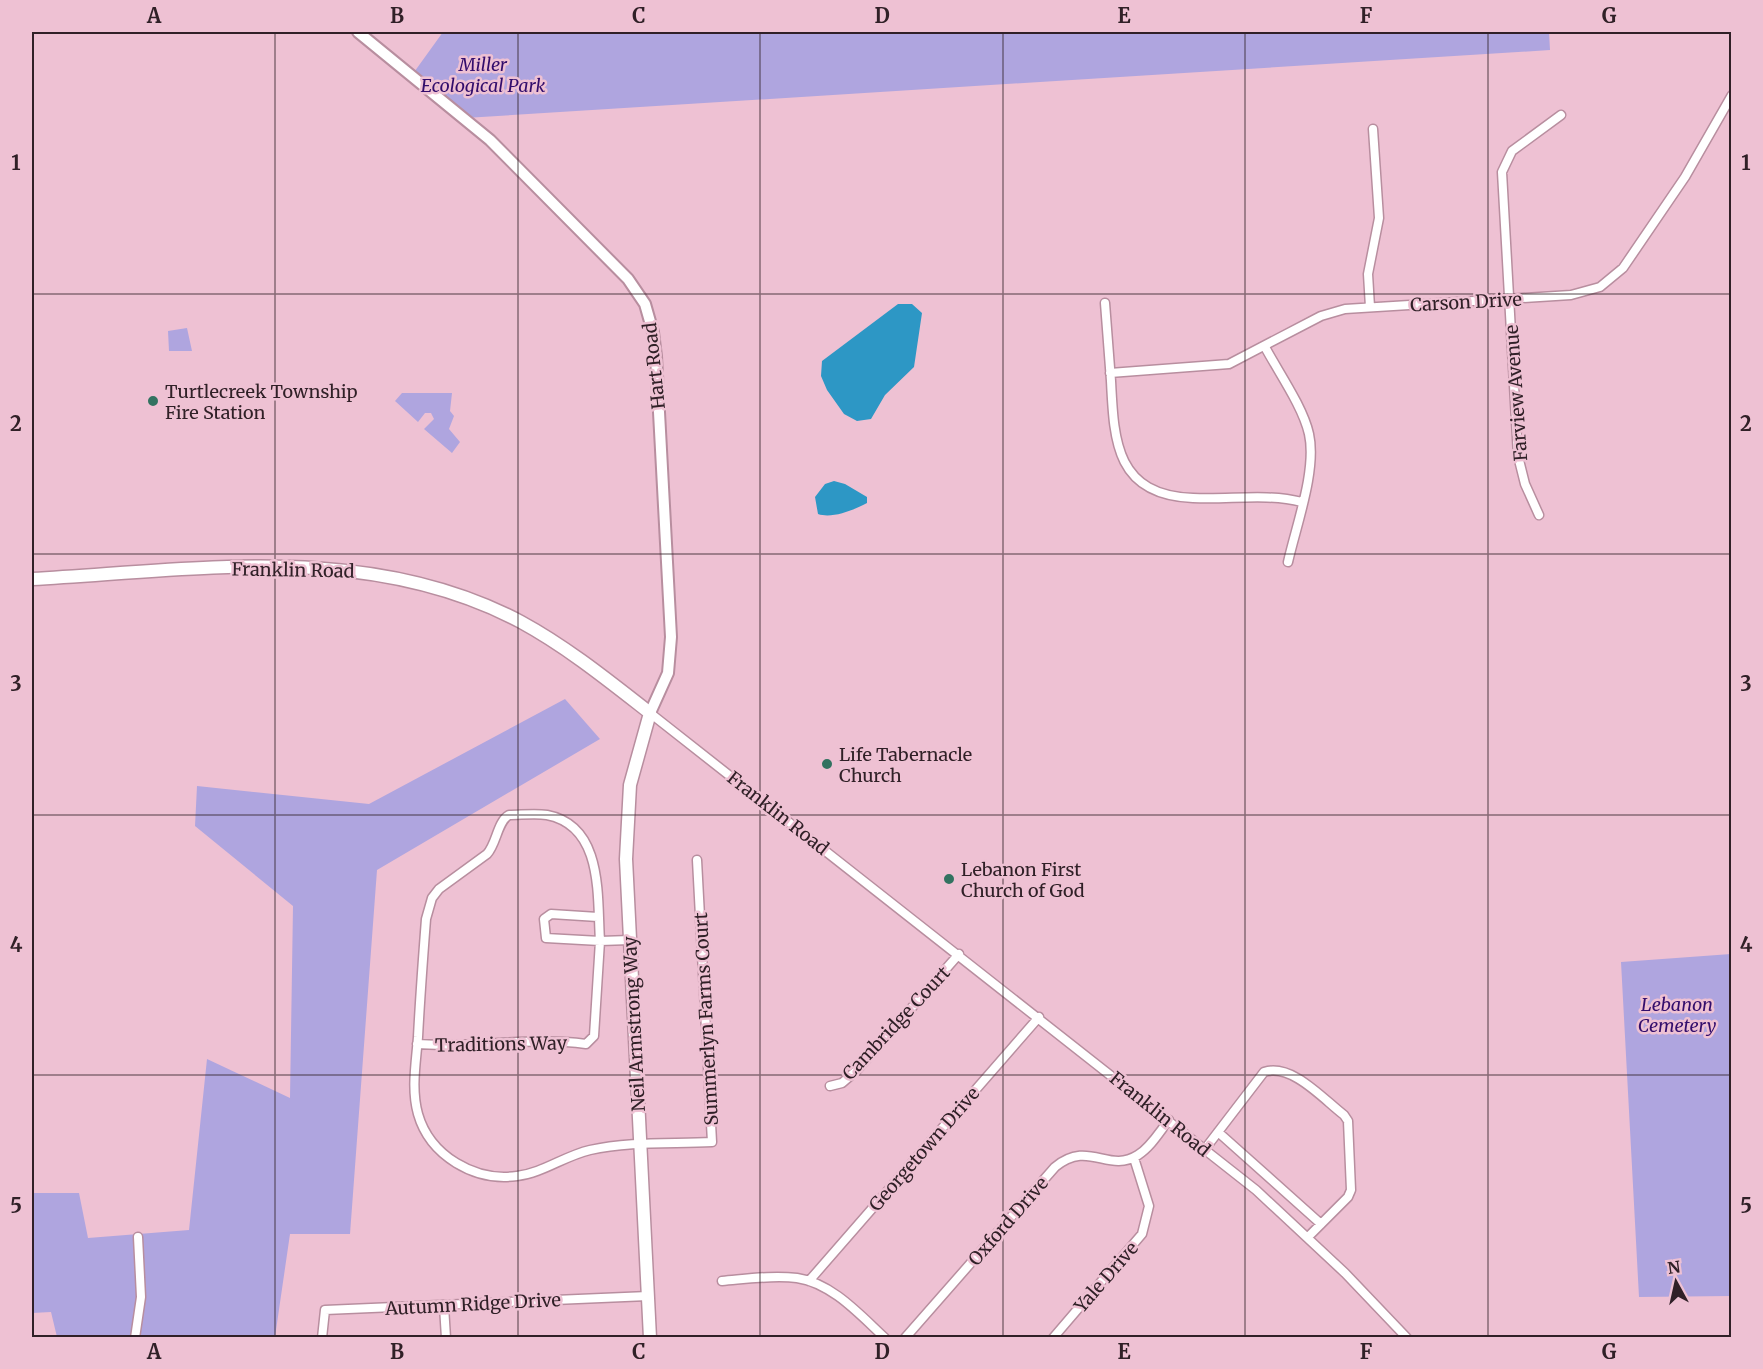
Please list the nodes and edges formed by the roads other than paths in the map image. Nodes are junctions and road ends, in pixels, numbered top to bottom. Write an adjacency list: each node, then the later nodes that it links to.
1 (358, 32): 14 (street, Hart Road)
2 (1731, 95): 5 (street, Carson Drive)
3 (1561, 115): 5 (street, Farview Avenue)
4 (1373, 129): 7 (street)
5 (1509, 299): 7 (street, Carson Drive); 11 (street, Farview Avenue)
6 (1105, 303): 9 (street)
7 (1370, 307): 8 (street, Carson Drive)
8 (1265, 347): 9 (street, Carson Drive); 10 (street)
9 (1110, 373): 10 (street)
10 (1302, 502): 12 (street)
11 (1539, 515)
12 (1288, 562)
13 (32, 579): 14 (main road, Franklin Road)
14 (650, 713): 17 (main road, Neil Armstrong Way); 19 (street, Franklin Road)
15 (697, 860): 25 (street, Summerlyn Farms Court)
16 (598, 917): 18 (street, Traditions Way); 18 (street); 21 (street, Traditions Way)
17 (630, 940): 18 (street); 25 (main road, Neil Armstrong Way)
18 (600, 941): 21 (street, Traditions Way)
19 (959, 954): 20 (street, Franklin Road); 22 (street, Cambridge Court)
20 (1039, 1017): 23 (street, Franklin Road); 32 (street, Georgetown Drive)
21 (417, 1044): 25 (street, Traditions Way)
22 (830, 1086)
23 (1169, 1120): 26 (street, Franklin Road); 27 (street)
24 (1218, 1132): 26 (street); 28 (street); 28 (street)
25 (641, 1145): 33 (main road, Neil Armstrong Way)
26 (1205, 1149): 30 (street, Franklin Road)
27 (1134, 1158): 40 (street, Oxford Drive); 41 (street, Yale Drive)
28 (1321, 1224): 30 (street)
29 (138, 1237): 35 (street)
30 (1308, 1237): 42 (street, Franklin Road)
31 (722, 1281): 32 (street)
32 (809, 1281): 39 (street)
33 (648, 1296): 34 (street, Autumn Ridge Drive); 38 (main road, Neil Armstrong Way)
34 (444, 1306): 36 (street, Autumn Ridge Drive); 37 (street)
35 (135, 1338)
36 (322, 1338)
37 (446, 1338)
38 (650, 1338)
39 (885, 1338)
40 (905, 1338)
41 (1053, 1338)
42 (1407, 1338)

